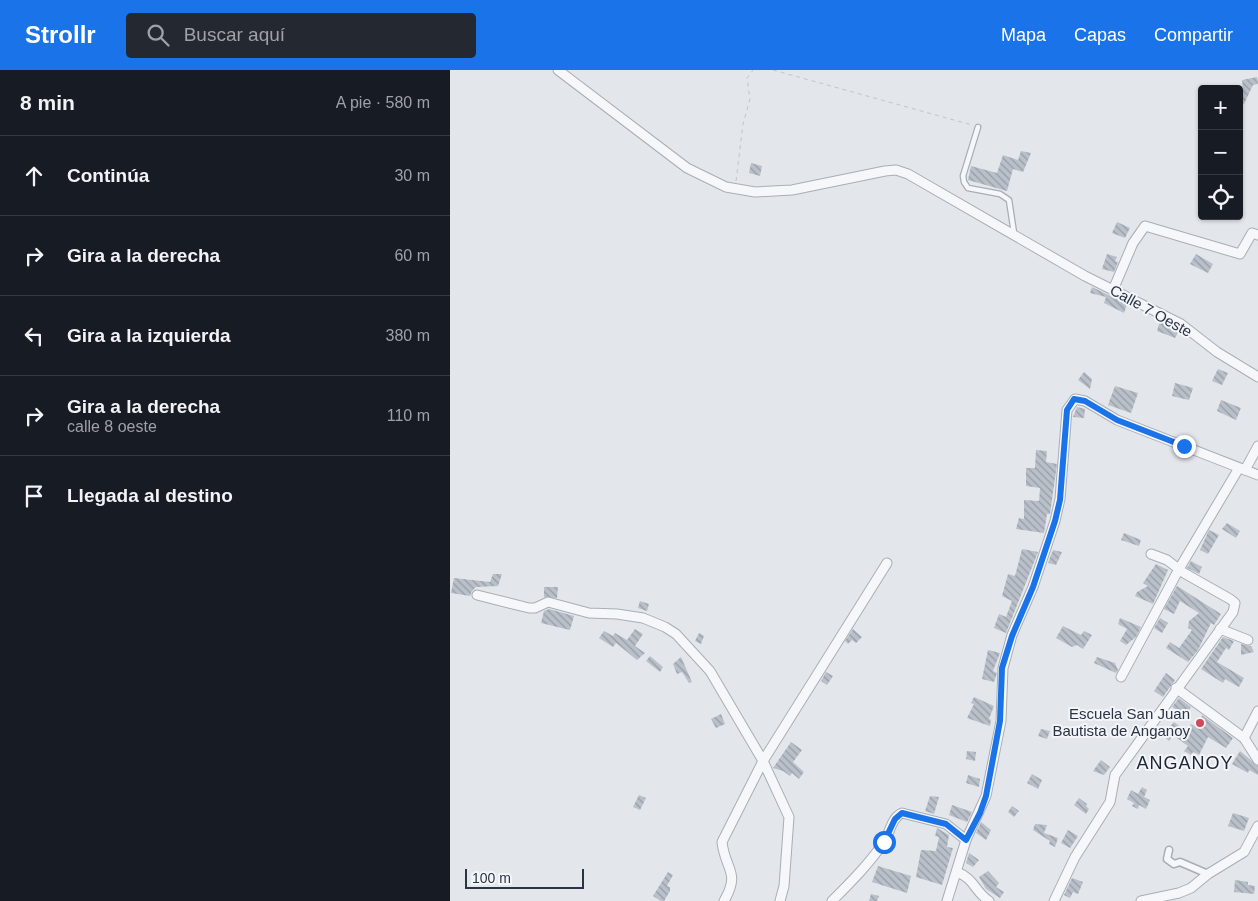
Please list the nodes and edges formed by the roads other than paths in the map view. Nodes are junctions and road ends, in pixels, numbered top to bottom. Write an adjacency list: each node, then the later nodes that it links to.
1 (558, 70): 3 (street, Calle 7 Oeste)
2 (978, 127): 3 (lane)
3 (1014, 235): 5 (street, Calle 7 Oeste)
4 (1258, 235): 5 (street)
5 (1113, 290): 6 (street, Calle 7 Oeste)
6 (1258, 377)
7 (1258, 446): 8 (street)
8 (1242, 469): 9 (street); 12 (street); 23 (street)
9 (1258, 475)
10 (1152, 554): 12 (street)
11 (887, 563): 21 (street)
12 (1178, 569): 14 (street); 16 (street)
13 (477, 595): 21 (street)
14 (1220, 629): 15 (street); 17 (street)
15 (1248, 640)
16 (1121, 677)
17 (1176, 688): 19 (street); 32 (street)
18 (1258, 711): 19 (street)
19 (1244, 738): 20 (street)
20 (1258, 760)
21 (763, 761): 27 (street); 28 (street)
22 (1258, 826): 26 (street)
23 (966, 840): 25 (street); 29 (street)
24 (1170, 850): 26 (street)
25 (957, 872): 30 (street); 31 (street)
26 (1208, 874): 33 (street)
27 (724, 901)
28 (780, 901)
29 (832, 901)
30 (947, 901)
31 (989, 901)
32 (1054, 901)
33 (1141, 901)

